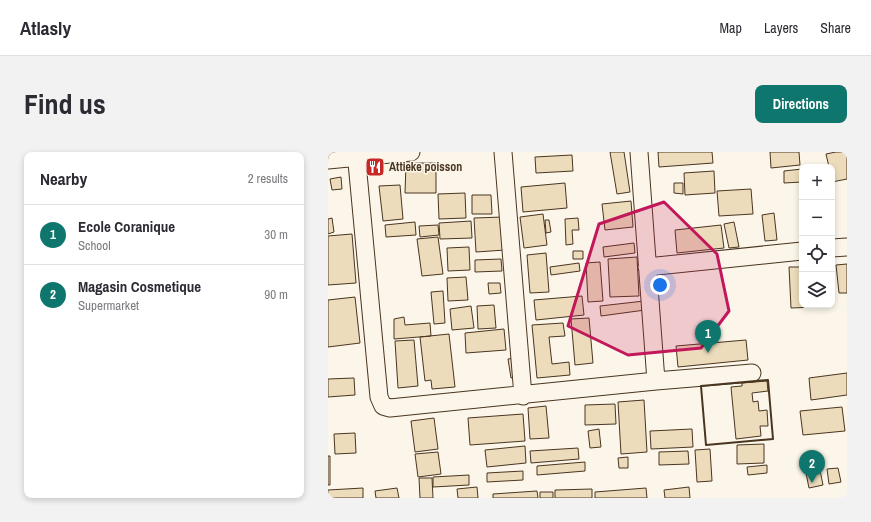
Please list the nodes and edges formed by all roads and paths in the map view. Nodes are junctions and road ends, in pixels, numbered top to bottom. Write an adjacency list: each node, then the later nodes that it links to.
1 (411, 152): 4 (street)
2 (503, 152): 12 (street)
3 (639, 152): 9 (street)
4 (356, 155): 5 (street); 12 (street)
5 (328, 160)
6 (847, 247): 7 (street)
7 (835, 248)
8 (799, 251): 9 (street)
9 (647, 267): 11 (street)
10 (752, 374): 11 (street)
11 (656, 381): 12 (street)
12 (523, 396)

